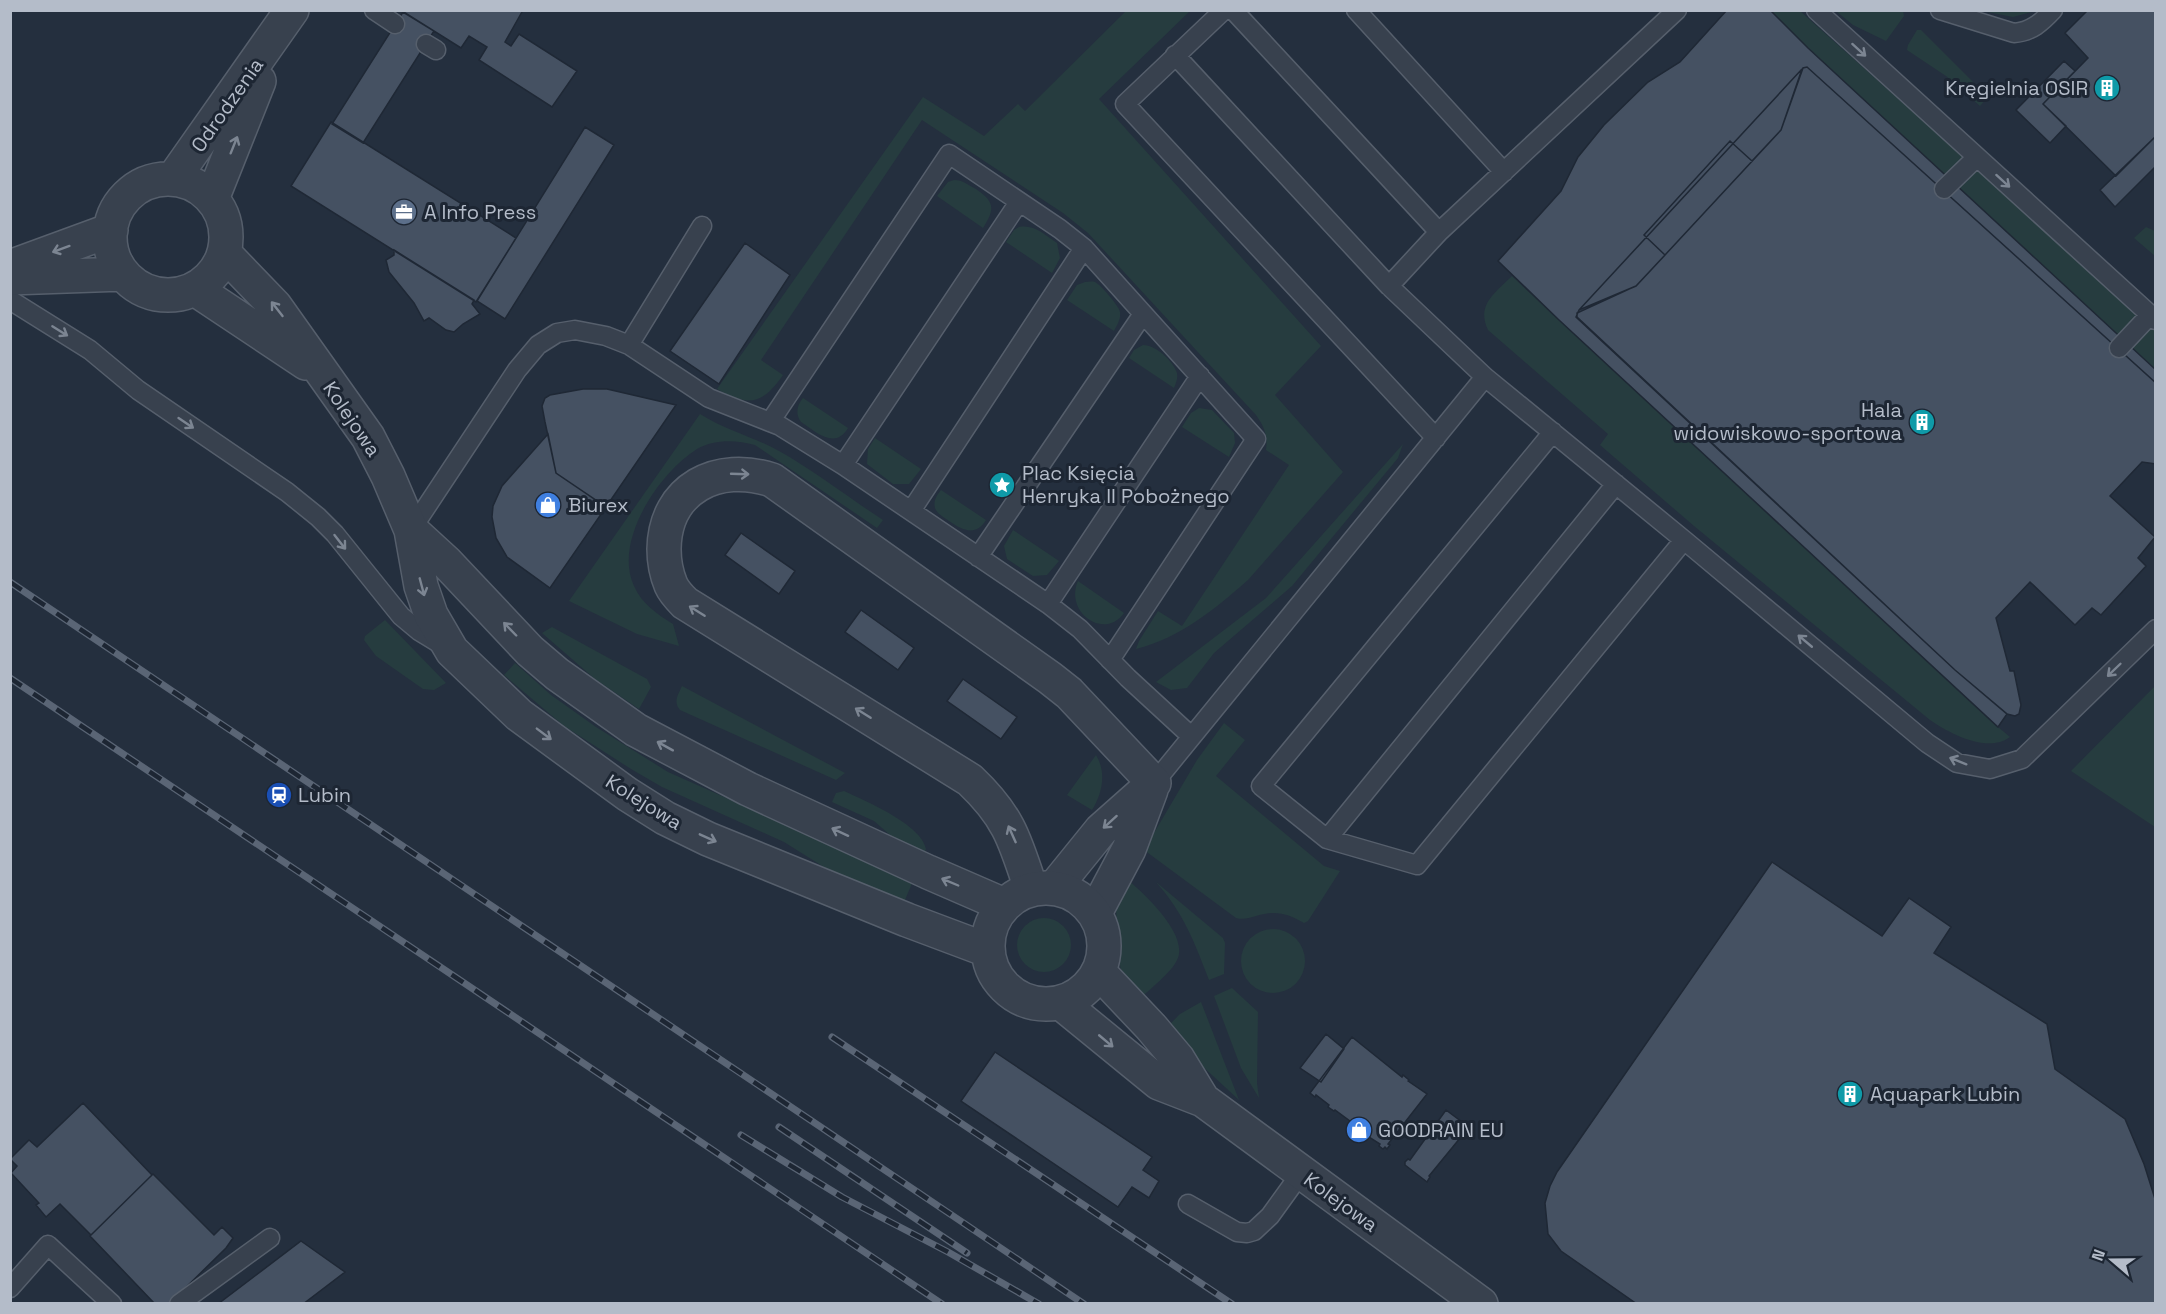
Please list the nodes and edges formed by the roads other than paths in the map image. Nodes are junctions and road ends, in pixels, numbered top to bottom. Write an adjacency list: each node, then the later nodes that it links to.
1 (374, 10): 10 (lane)
2 (1224, 10): 11 (lane)
3 (1233, 10): 20 (lane)
4 (1356, 10): 13 (lane)
5 (1677, 10): 13 (lane)
6 (1816, 10): 12 (lane, one-way to 12)
7 (1940, 10): 8 (lane)
8 (2053, 10)
9 (286, 21): 14 (street, Odrodzenia); 16 (street, Odrodzenia, one-way to 9)
10 (395, 24)
11 (1175, 55): 26 (lane); 38 (lane)
12 (1977, 157): 15 (lane); 30 (lane, one-way to 30)
13 (1504, 172): 20 (lane)
14 (173, 179): 16 (street); 19 (street)
15 (1944, 189)
16 (212, 199): 22 (street)
17 (1019, 202): 21 (lane); 36 (lane); 39 (lane)
18 (702, 226): 31 (lane)
19 (111, 230): 23 (street, one-way to 23); 24 (street)
20 (1439, 232): 26 (lane)
21 (1084, 248): 29 (lane); 41 (lane)
22 (224, 253): 27 (street); 33 (street, Kolejowa, one-way to 22)
23 (10, 267)
24 (123, 274): 25 (street); 27 (street)
25 (10, 278)
26 (1389, 286): 35 (lane)
27 (195, 289): 33 (street, Kolejowa)
28 (10, 300): 47 (lane, one-way to 47)
29 (1143, 314): 34 (lane); 44 (lane)
30 (2153, 318): 32 (lane)
31 (629, 345): 36 (lane); 42 (lane)
32 (2119, 348)
33 (322, 374): 42 (street, Kolejowa)
34 (1200, 376): 45 (lane); 48 (lane)
35 (1485, 377): 37 (lane); 38 (lane)
36 (770, 422): 39 (lane)
37 (1552, 432): 40 (lane); 51 (lane)
38 (1436, 438): 49 (lane)
39 (843, 465): 41 (lane)
40 (1616, 484): 43 (lane); 51 (lane)
41 (911, 511): 44 (lane)
42 (411, 530): 47 (street, Kolejowa, one-way to 47); 53 (street, Kolejowa, one-way to 42)
43 (1684, 540): 46 (lane, one-way to 43); 51 (lane)
44 (978, 557): 45 (lane)
45 (1048, 604): 48 (lane)
46 (2156, 629)
47 (452, 651): 55 (street, Kolejowa, one-way to 55)
48 (1110, 660): 49 (lane)
49 (1191, 736): 50 (lane)
50 (1154, 783): 52 (street, one-way to 52); 52 (street, one-way to 50); 54 (street)
51 (1327, 839)
52 (1043, 888): 53 (street); 54 (street)
53 (1004, 905): 55 (street)
54 (1095, 913): 56 (street)
55 (987, 950): 57 (street)
56 (1100, 972): 57 (street); 58 (street)
57 (1061, 1003): 58 (street, one-way to 58)
58 (1203, 1100): 59 (street, Kolejowa)
59 (1300, 1173): 60 (lane); 65 (street, Kolejowa)
60 (1188, 1204)
61 (270, 1238): 64 (lane)
62 (10, 1288): 63 (lane)
63 (112, 1304)
64 (179, 1304)
65 (1481, 1304)

